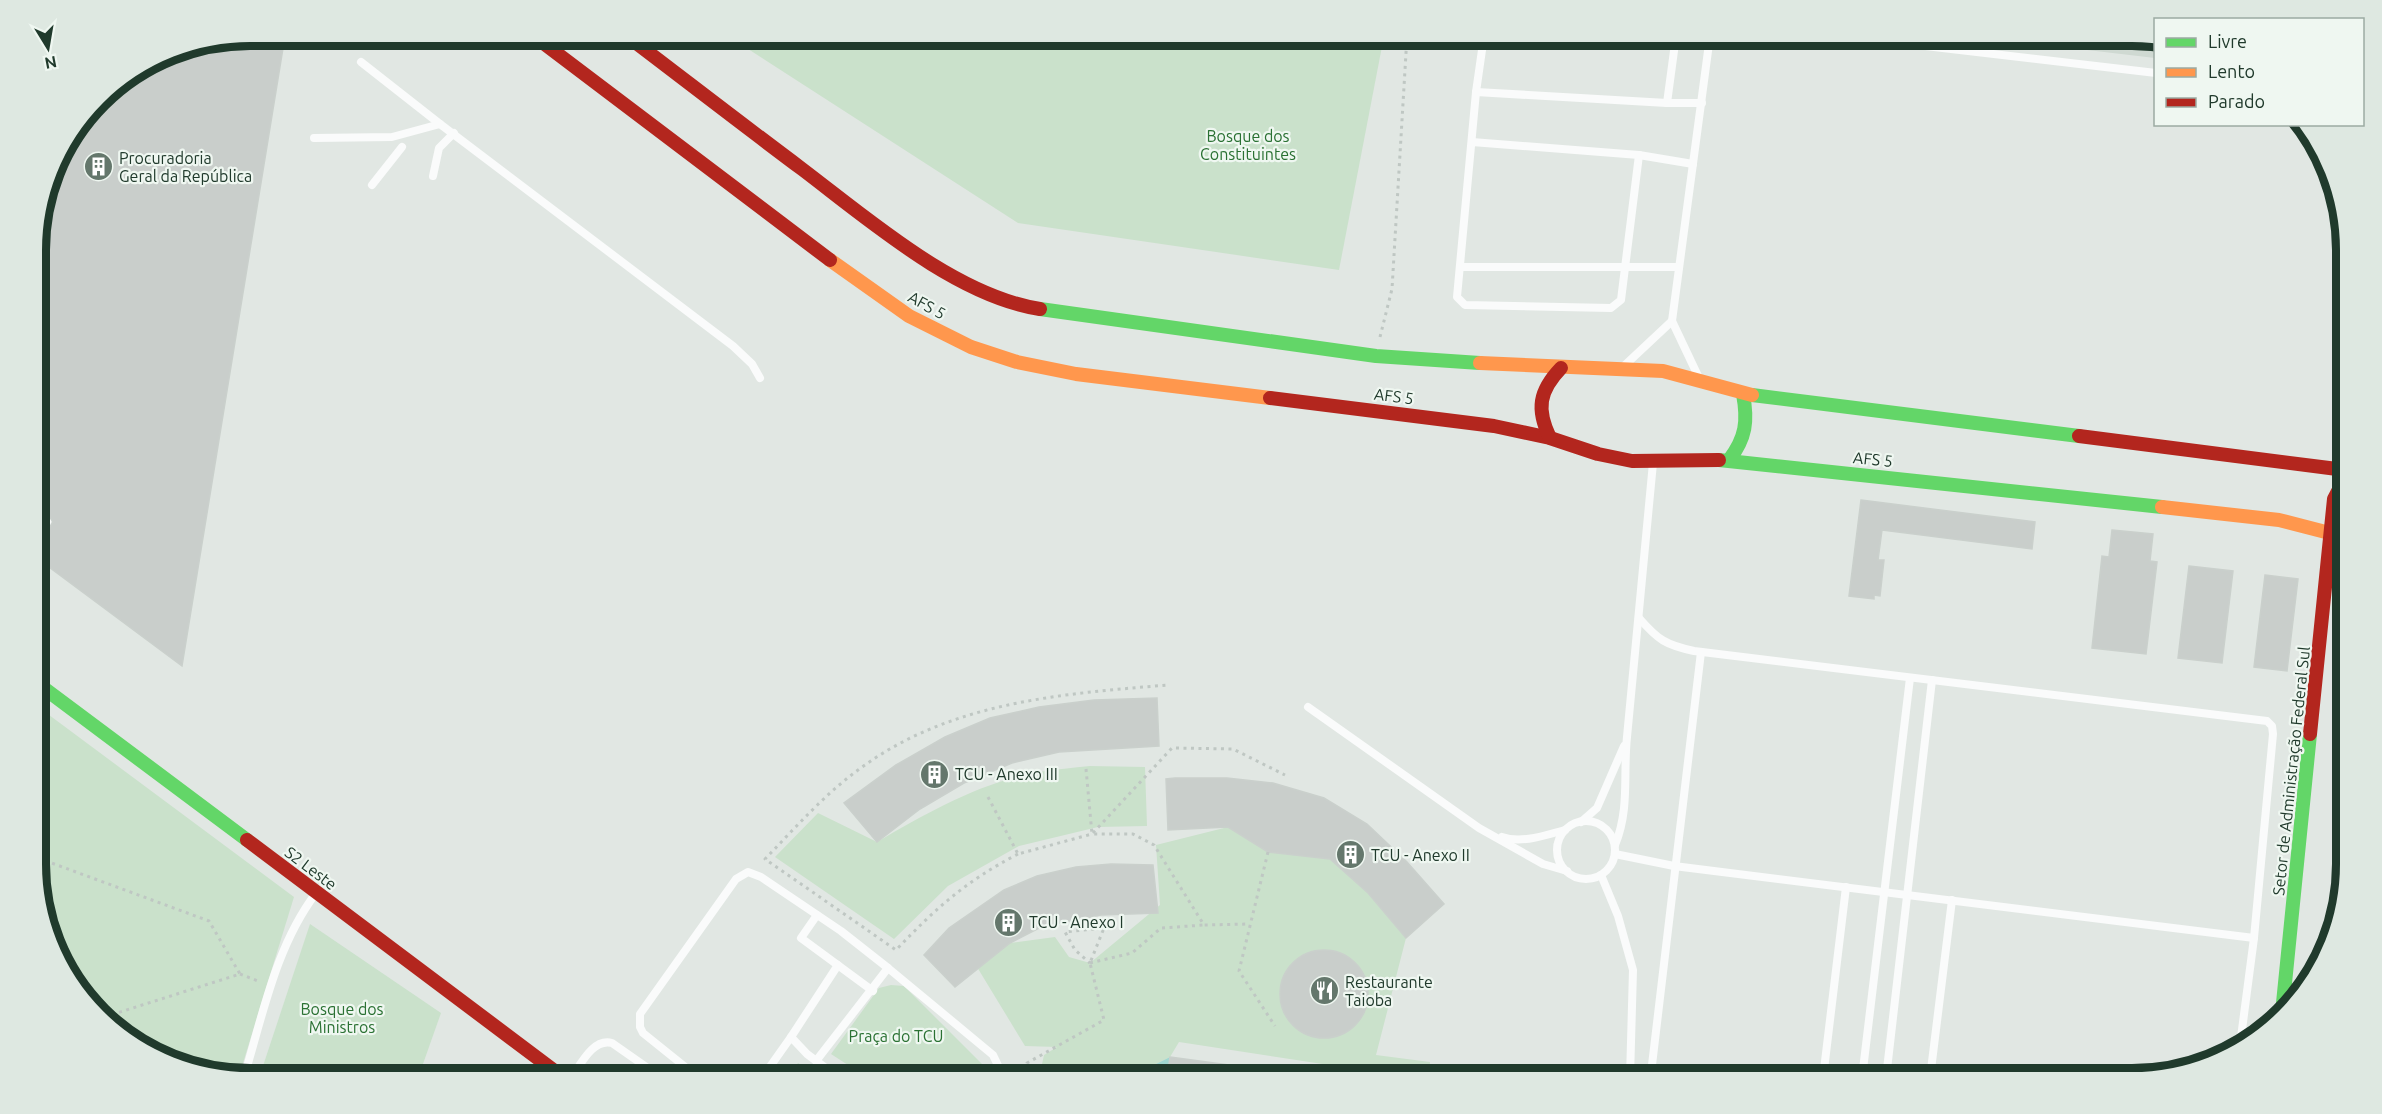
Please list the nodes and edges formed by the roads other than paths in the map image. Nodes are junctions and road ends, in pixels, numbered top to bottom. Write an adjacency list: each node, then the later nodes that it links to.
1 (547, 46): 30 (main road, AFS 5)
2 (640, 46): 26 (main road)
3 (1483, 46): 9 (lane)
4 (1675, 46): 11 (lane)
5 (1709, 46): 10 (lane)
6 (1925, 46): 8 (lane)
7 (361, 62): 12 (lane)
8 (2154, 73)
9 (1476, 92): 11 (lane); 15 (lane)
10 (1702, 103): 11 (lane); 18 (lane)
11 (1667, 104)
12 (440, 124): 13 (lane); 14 (lane)
13 (454, 133): 19 (lane); 27 (lane)
14 (314, 138)
15 (1472, 142): 17 (lane); 22 (lane)
16 (402, 147): 20 (lane)
17 (1639, 155): 18 (lane); 21 (lane)
18 (1694, 164): 23 (lane)
19 (433, 176)
20 (372, 185)
21 (1624, 265): 22 (lane); 22 (lane); 23 (lane)
22 (1460, 267)
23 (1679, 267): 24 (lane)
24 (1672, 321): 25 (lane); 28 (lane)
25 (1621, 368): 26 (main road); 28 (main road)
26 (1561, 369): 30 (main road)
27 (760, 378)
28 (1701, 382): 29 (main road)
29 (1743, 394): 31 (main road); 33 (main road)
30 (1550, 438): 32 (main road, AFS 5)
31 (1729, 460): 32 (main road, AFS 5); 35 (main road, AFS 5)
32 (1653, 463): 37 (lane)
33 (2336, 469)
34 (2336, 495): 35 (main road, Setor de Administração Federal Sul)
35 (2331, 532): 36 (main road, AFS 5); 61 (main road, Setor de Administração Federal Sul)
36 (2336, 534)
37 (1639, 618): 38 (lane); 43 (lane)
38 (1701, 652): 39 (lane); 48 (lane)
39 (1910, 678): 40 (lane); 53 (lane)
40 (1932, 680): 54 (lane); 57 (lane)
41 (46, 689): 52 (main road, S2 Leste)
42 (1308, 707): 45 (lane)
43 (1626, 740): 44 (lane); 47 (lane)
44 (1581, 822): 46 (lane); 47 (lane)
45 (1479, 828): 46 (lane); 49 (lane)
46 (1565, 830): 49 (lane)
47 (1615, 849): 48 (lane); 50 (lane)
48 (1674, 866): 51 (lane); 66 (lane)
49 (1567, 871): 50 (lane)
50 (1600, 875): 65 (lane)
51 (1846, 887): 53 (lane); 67 (lane)
52 (316, 892): 71 (lane); 72 (main road, S2 Leste)
53 (1884, 892): 54 (lane); 68 (lane)
54 (1907, 895): 55 (lane); 69 (lane)
55 (1952, 900): 57 (lane); 70 (lane)
56 (817, 915): 58 (lane); 59 (lane); 75 (lane)
57 (2254, 938): 62 (lane)
58 (838, 965): 60 (lane); 63 (lane)
59 (888, 968): 60 (lane); 78 (lane)
60 (873, 991): 64 (lane)
61 (2283, 999)
62 (2241, 1035)
63 (791, 1037): 64 (lane); 76 (lane)
64 (816, 1061): 77 (lane)
65 (1630, 1067)
66 (1654, 1067)
67 (1824, 1067)
68 (1863, 1067)
69 (1887, 1067)
70 (1931, 1067)
71 (247, 1068)
72 (550, 1068)
73 (579, 1068): 74 (lane)
74 (649, 1068)
75 (686, 1068)
76 (769, 1068)
77 (825, 1068)
78 (999, 1068)

